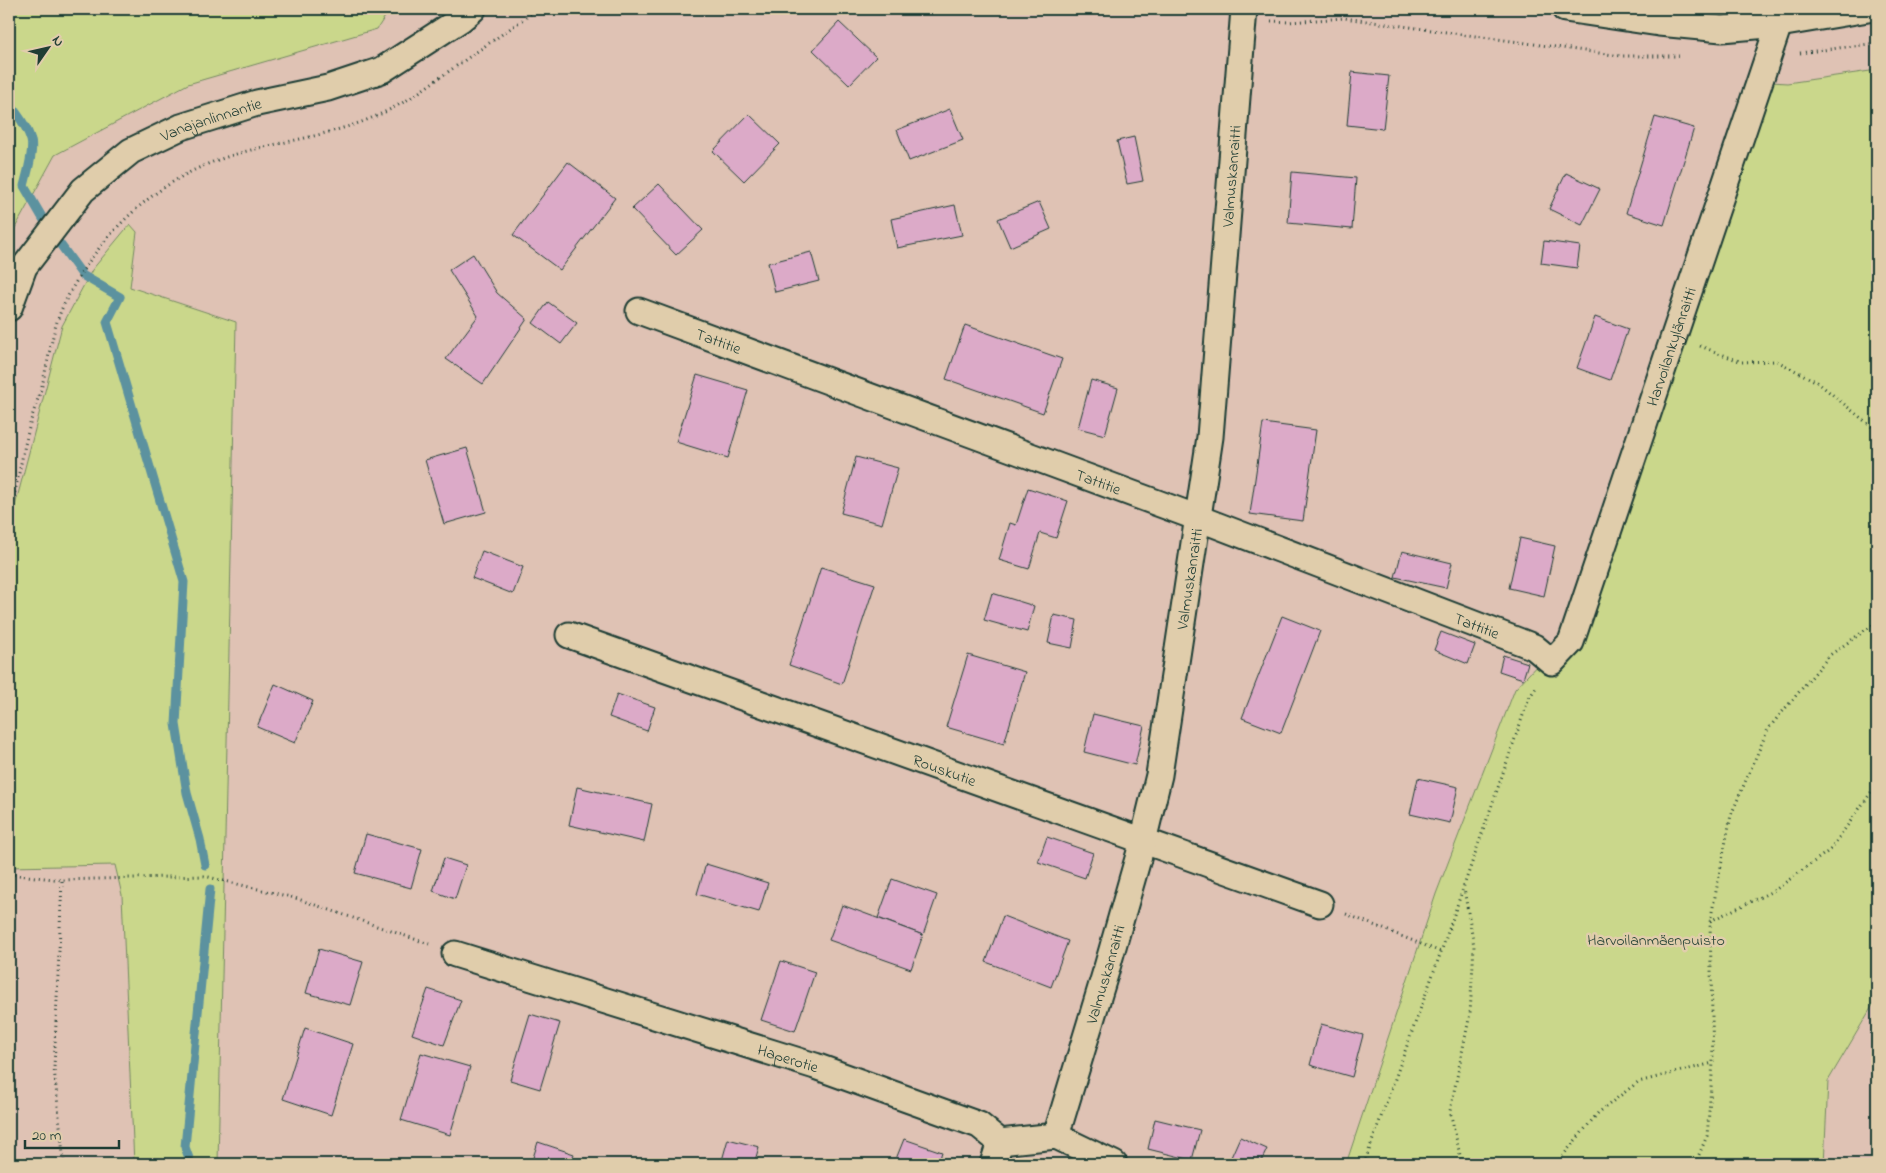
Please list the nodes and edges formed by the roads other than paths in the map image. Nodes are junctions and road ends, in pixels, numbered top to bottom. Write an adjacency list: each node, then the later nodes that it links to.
1 (473, 9): 6 (street, Vanajanlinnantie)
2 (1565, 9): 5 (street)
3 (1868, 9): 5 (street)
4 (1244, 14): 8 (street, Valmuskanraitti)
5 (1780, 24): 10 (street, Harvoilankylänraitti)
6 (9, 308)
7 (639, 311): 8 (street, Tattitie)
8 (1198, 518): 10 (street, Tattitie); 11 (street, Valmuskanraitti)
9 (568, 635): 11 (street, Rouskutie)
10 (1552, 662)
11 (1143, 840): 12 (street, Rouskutie); 14 (street, Valmuskanraitti)
12 (1320, 904)
13 (455, 954): 15 (street, Haperotie)
14 (1056, 1136): 15 (street, Haperotie); 16 (street)
15 (996, 1153)
16 (1114, 1164)

